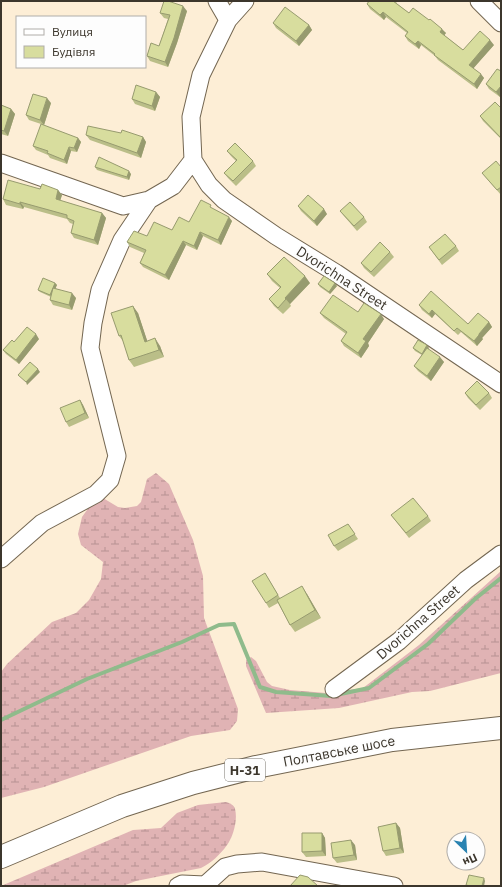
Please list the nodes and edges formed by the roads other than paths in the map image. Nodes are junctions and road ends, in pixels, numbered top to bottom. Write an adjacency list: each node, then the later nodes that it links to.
1 (217, 1): 4 (street)
2 (245, 1): 4 (street)
3 (479, 1): 5 (street)
4 (228, 20): 6 (street)
5 (501, 23)
6 (193, 160): 8 (street); 9 (street, Dvorichna Street)
7 (1, 163): 8 (street)
8 (149, 200): 11 (street)
9 (501, 384)
10 (501, 554): 12 (street, Dvorichna Street)
11 (1, 559)
12 (334, 689)
13 (501, 728): 14 (main road, Полтавське шосе / Н-31)
14 (1, 857)
15 (178, 886): 16 (street)
16 (205, 886): 17 (street)
17 (394, 886)

